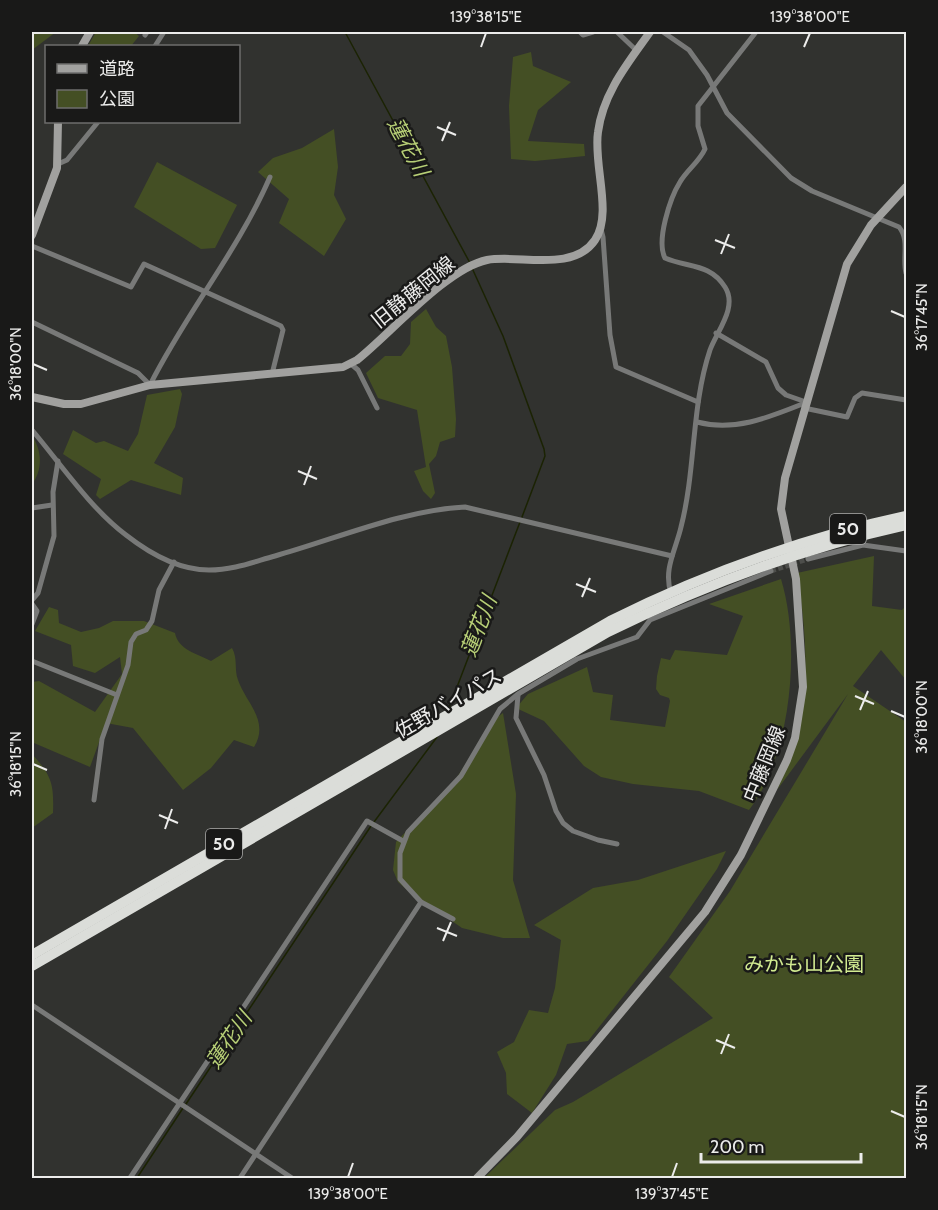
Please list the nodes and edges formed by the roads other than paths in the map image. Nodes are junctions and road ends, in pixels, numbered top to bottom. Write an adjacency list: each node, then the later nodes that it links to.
1 (164, 32): 8 (street)
2 (580, 32): 3 (street)
3 (593, 32)
4 (617, 32): 9 (street)
5 (650, 32): 9 (main road)
6 (663, 32): 10 (street)
7 (756, 32): 10 (street)
8 (156, 45)
9 (637, 51): 17 (main road)
10 (712, 88): 16 (street); 23 (street)
11 (58, 123): 13 (main road)
12 (97, 123): 13 (street)
13 (58, 164): 18 (main road)
14 (270, 177): 21 (street)
15 (906, 187): 16 (main road, 中藤岡線)
16 (878, 217): 20 (street); 30 (main road, 中藤岡線)
17 (600, 229): 24 (main road, 旧静藤岡線); 29 (street)
18 (32, 235)
19 (32, 246): 21 (street)
20 (906, 273)
21 (207, 291): 25 (street); 26 (street)
22 (32, 322): 26 (street)
23 (717, 333): 29 (street); 30 (street)
24 (351, 364): 25 (main road); 31 (street)
25 (272, 374): 26 (main road)
26 (150, 385): 27 (main road)
27 (32, 397)
28 (906, 400): 30 (street)
29 (698, 402): 32 (street)
30 (805, 405): 32 (street); 39 (main road, 中藤岡線)
31 (377, 408)
32 (697, 422): 41 (street)
33 (32, 430): 34 (street)
34 (58, 461): 35 (street); 43 (street)
35 (52, 505): 36 (street); 46 (street)
36 (32, 507)
37 (906, 516): 39 (highway, 佐野バイパス / 50)
38 (906, 525): 39 (highway, 佐野バイパス / 50)
39 (791, 551): 45 (highway, 佐野バイパス / 50); 66 (main road, 中藤岡線)
40 (906, 551): 42 (street)
41 (672, 556): 43 (street); 45 (street)
42 (808, 559)
43 (174, 562): 50 (street)
44 (771, 571): 45 (street)
45 (674, 599): 49 (street); 56 (highway, 佐野バイパス / 50); 57 (highway, 佐野バイパス / 50)
46 (32, 602): 47 (street)
47 (32, 624)
48 (32, 661): 50 (street)
49 (518, 694): 52 (street); 53 (street)
50 (117, 695): 51 (street)
51 (94, 800)
52 (403, 841): 54 (street); 61 (street)
53 (617, 844)
54 (421, 902): 55 (street); 62 (street)
55 (453, 919)
56 (32, 955)
57 (32, 966)
58 (32, 1005): 60 (street)
59 (32, 1010): 60 (street)
60 (40, 1010): 61 (street)
61 (183, 1105): 62 (street); 63 (street)
62 (256, 1154): 64 (street); 65 (street)
63 (130, 1179)
64 (240, 1179)
65 (292, 1179)
66 (477, 1179)

